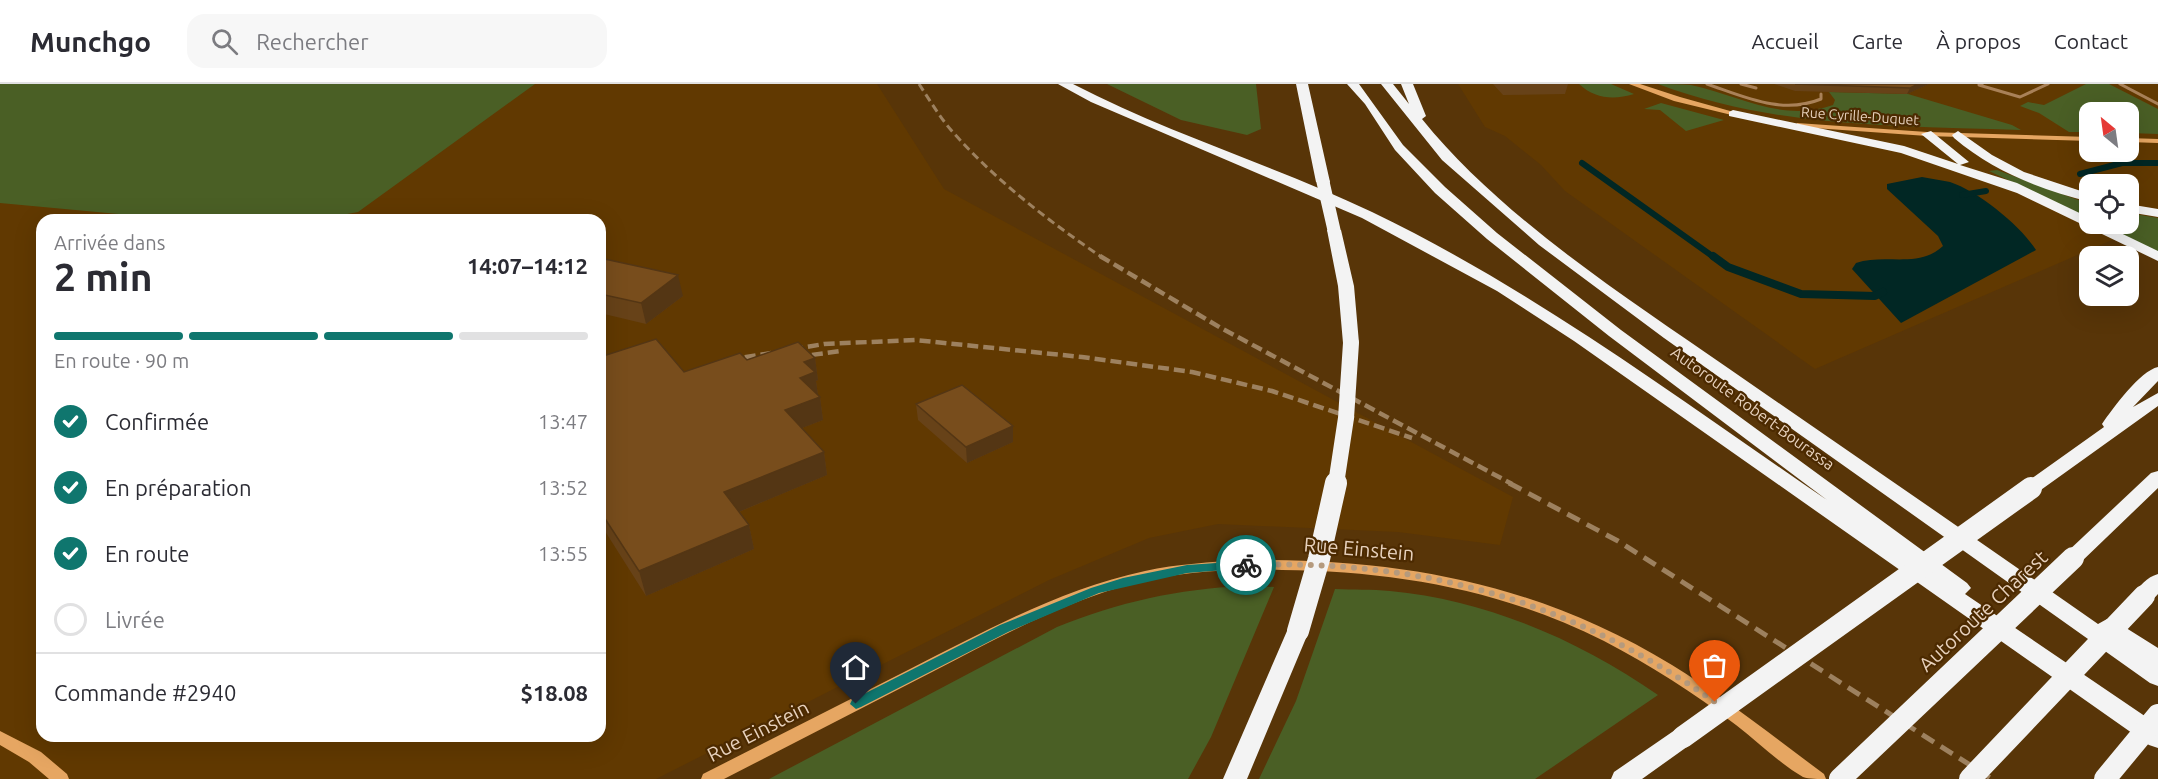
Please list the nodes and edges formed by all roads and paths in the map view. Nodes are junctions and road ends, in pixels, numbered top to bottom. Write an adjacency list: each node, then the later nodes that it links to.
1 (1064, 84): 38 (highway)
2 (1302, 84): 42 (highway, bridge)
3 (1353, 84): 38 (highway, Autoroute Robert-Bourassa)
4 (1387, 84): 16 (highway, Autoroute Robert-Bourassa)
5 (1407, 84): 16 (highway)
6 (1633, 84): 15 (street, Rue Cyrille-Duquet)
7 (1707, 84): 13 (lane)
8 (1742, 84): 12 (lane)
9 (1982, 84): 10 (lane)
10 (2048, 84)
11 (2120, 84): 14 (lane)
12 (1756, 88)
13 (1821, 94)
14 (2158, 104)
15 (1733, 114): 17 (street, Rue Cyrille-Duquet); 22 (highway)
16 (1424, 126): 33 (highway, Autoroute Robert-Bourassa)
17 (1927, 134): 18 (street, Rue Cyrille-Duquet); 22 (highway)
18 (1958, 135): 19 (street, Rue Cyrille-Duquet); 23 (highway)
19 (2079, 139)
20 (2139, 140): 21 (street)
21 (2158, 141)
22 (2023, 191): 26 (highway)
23 (2079, 194)
24 (2139, 210): 25 (highway)
25 (2158, 213)
26 (2079, 217)
27 (2113, 234): 28 (highway)
28 (2158, 257)
29 (2158, 372): 31 (highway)
30 (2158, 398): 31 (highway)
31 (2098, 441): 43 (highway, bridge)
32 (2158, 477): 45 (highway, Autoroute Charest, bridge)
33 (1893, 491): 35 (highway); 36 (highway, Autoroute Robert-Bourassa)
34 (2151, 589): 46 (highway, bridge)
35 (2158, 659)
36 (2158, 677)
37 (2158, 715): 47 (highway, bridge)
38 (2158, 736)
39 (0, 737): 40 (street)
40 (61, 779)
41 (709, 779): 44 (street, Rue Einstein)
42 (1235, 779)
43 (1623, 779)
44 (1818, 779)
45 (1840, 779)
46 (1970, 779)
47 (2105, 779)

